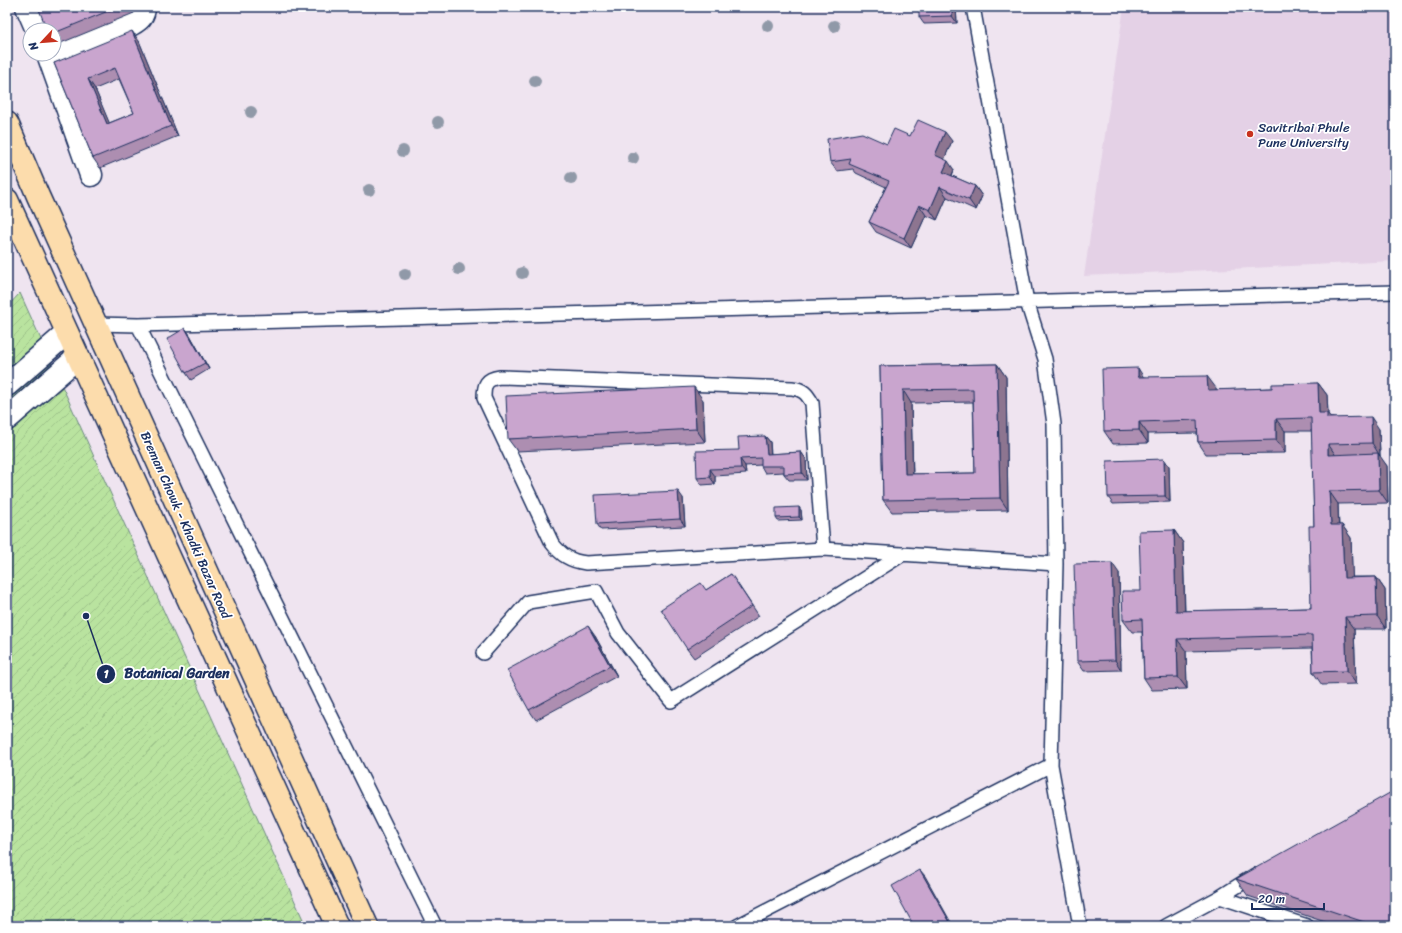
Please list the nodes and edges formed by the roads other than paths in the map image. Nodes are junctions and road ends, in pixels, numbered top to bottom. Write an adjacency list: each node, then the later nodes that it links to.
1 (27, 7): 4 (street)
2 (144, 7): 5 (street)
3 (973, 7): 12 (lane)
4 (34, 22)
5 (62, 50)
6 (54, 62): 8 (street)
7 (7, 123): 9 (main road, Breman Chowk - Khadki Bazar Road)
8 (91, 175)
9 (38, 196): 10 (main road); 13 (main road, Breman Chowk - Khadki Bazar Road)
10 (8, 207): 15 (main road)
11 (1395, 292): 12 (lane)
12 (1027, 302): 14 (lane); 21 (lane)
13 (96, 324): 14 (lane); 27 (main road, Breman Chowk - Khadki Bazar Road)
14 (138, 325): 28 (lane)
15 (67, 333): 16 (main road); 17 (street)
16 (78, 357): 18 (street); 26 (main road)
17 (7, 385)
18 (7, 419)
19 (823, 549): 19 (lane); 20 (lane)
20 (903, 554): 21 (lane); 22 (lane)
21 (1056, 564): 23 (lane)
22 (483, 653)
23 (1051, 765): 29 (lane); 30 (lane)
24 (1266, 869): 25 (lane)
25 (1220, 896): 31 (lane); 32 (lane)
26 (337, 926)
27 (367, 926)
28 (435, 926)
29 (737, 926)
30 (1080, 926)
31 (1166, 926)
32 (1307, 926)

